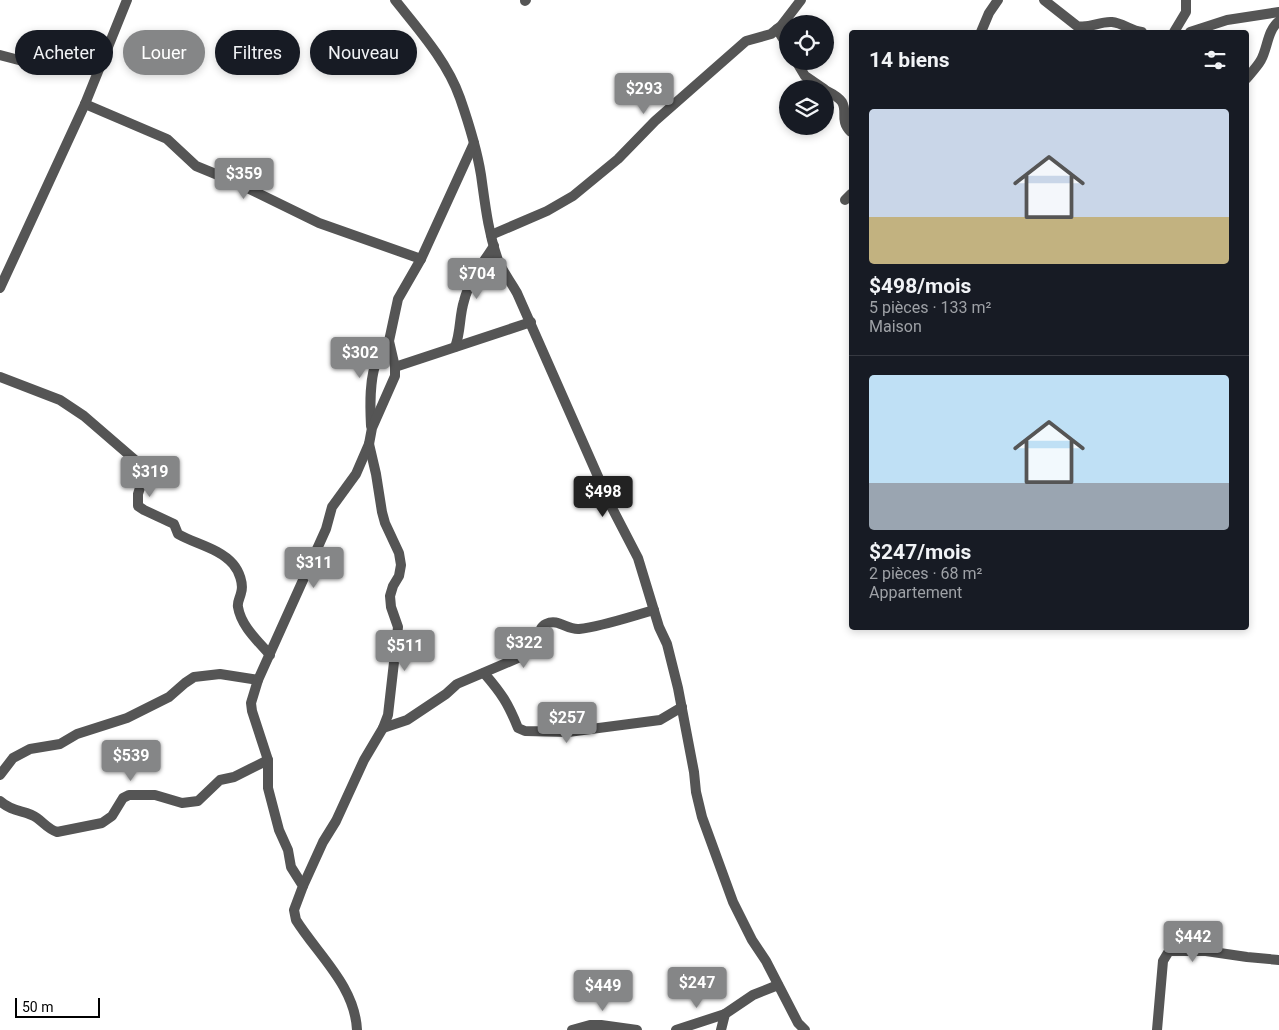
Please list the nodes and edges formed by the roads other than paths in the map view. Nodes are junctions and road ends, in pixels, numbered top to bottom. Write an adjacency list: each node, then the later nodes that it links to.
1 (126, 0): 21 (street)
2 (394, 0): 23 (street)
3 (801, 0): 9 (street)
4 (998, 0): 10 (street)
5 (1044, 0): 11 (street)
6 (1186, 0): 12 (street)
7 (1279, 12): 13 (street)
8 (1279, 21): 18 (street)
9 (777, 29): 14 (street); 24 (street)
10 (982, 30)
11 (1137, 30)
12 (1175, 30)
13 (1196, 30)
14 (779, 32)
15 (0, 55): 16 (street)
16 (15, 59)
17 (801, 70): 19 (street)
18 (1249, 75)
19 (811, 80)
20 (834, 95): 22 (street)
21 (85, 104): 26 (street); 27 (street)
22 (849, 130)
23 (474, 143): 24 (street); 26 (street)
24 (491, 235): 25 (street)
25 (494, 246): 28 (street); 30 (street)
26 (421, 259): 29 (street)
27 (0, 286)
28 (531, 322): 30 (street); 35 (street)
29 (388, 341): 31 (street); 33 (street)
30 (455, 348): 31 (street)
31 (395, 367): 33 (street)
32 (0, 377): 36 (street)
33 (372, 428): 34 (street)
34 (369, 444): 36 (street); 40 (street)
35 (654, 610): 37 (street); 39 (street)
36 (270, 655): 38 (street)
37 (484, 673): 39 (street); 40 (street)
38 (258, 680): 41 (street); 42 (street)
39 (682, 707): 46 (street)
40 (383, 728): 44 (street)
41 (268, 760): 43 (street); 44 (street)
42 (0, 775)
43 (0, 800)
44 (303, 886): 48 (street)
45 (1279, 960): 54 (street)
46 (778, 985): 47 (street); 53 (street)
47 (725, 1014): 51 (street); 52 (street)
48 (357, 1030)
49 (572, 1030): 50 (street)
50 (636, 1030)
51 (676, 1030)
52 (721, 1030)
53 (805, 1030)
54 (1158, 1030)

